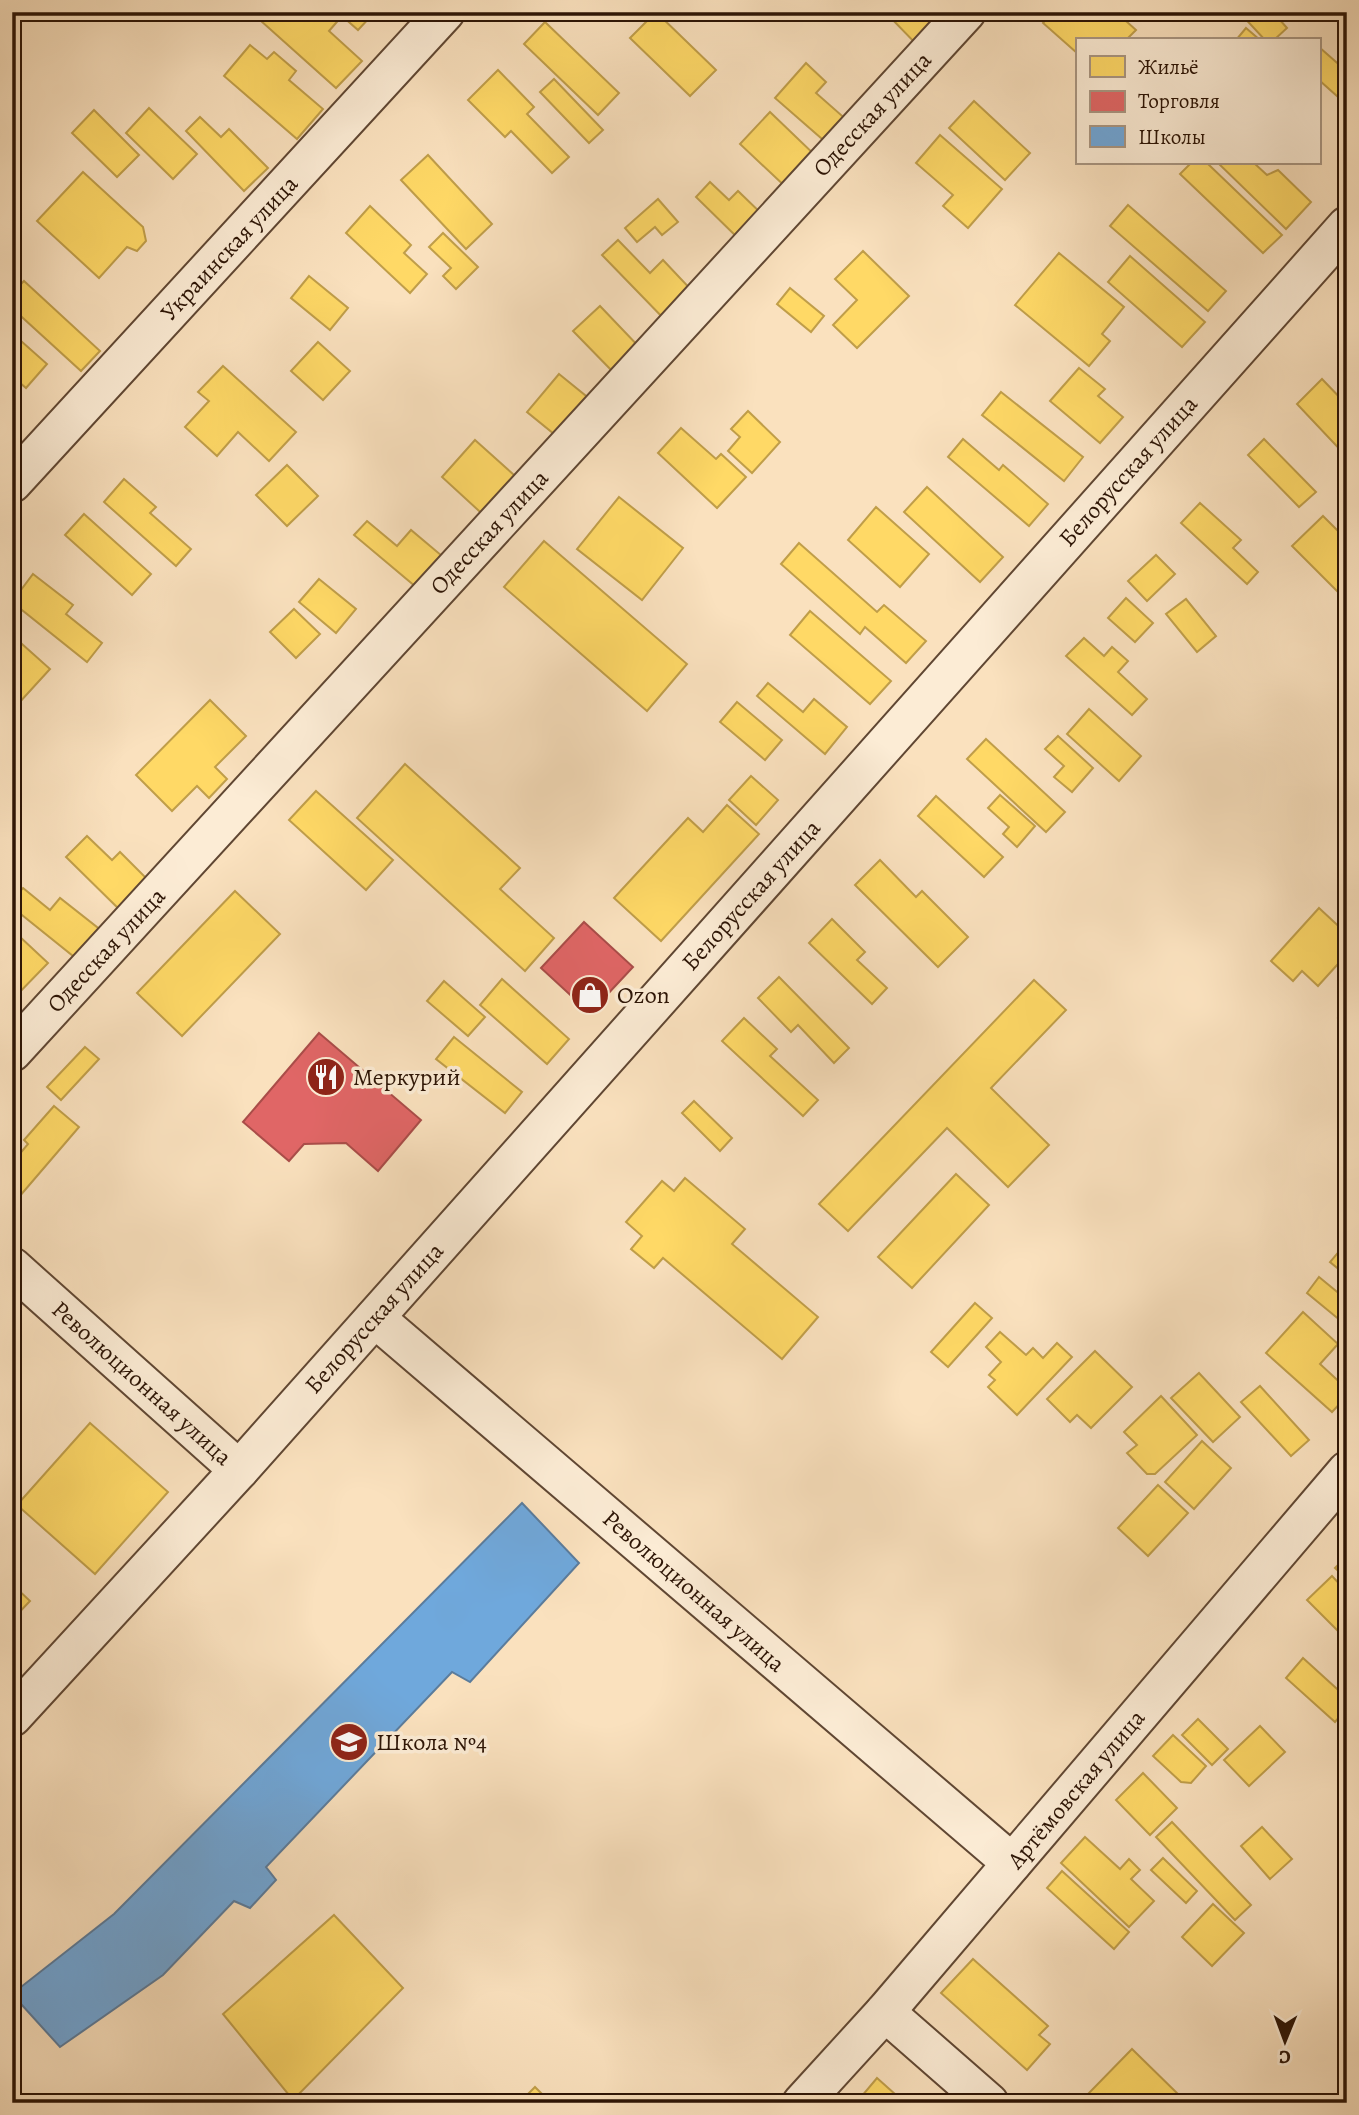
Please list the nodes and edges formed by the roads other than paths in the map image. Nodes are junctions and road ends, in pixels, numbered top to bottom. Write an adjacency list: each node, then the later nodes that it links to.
1 (445, 12): 4 (street, Украинская улица)
2 (966, 12): 5 (street, Одесская улица)
3 (1347, 226): 7 (street, Белорусская улица)
4 (12, 483)
5 (12, 1052)
6 (12, 1267): 8 (street, Революционная улица)
7 (375, 1318): 8 (street, Белорусская улица); 11 (street, Революционная улица)
8 (239, 1470): 10 (street, Белорусская улица)
9 (1347, 1472): 11 (street, Артёмовская улица)
10 (12, 1717)
11 (1012, 1863): 12 (street, Артёмовская улица)
12 (885, 2012): 13 (street, Артёмовская улица); 14 (street)
13 (802, 2103)
14 (989, 2103)

